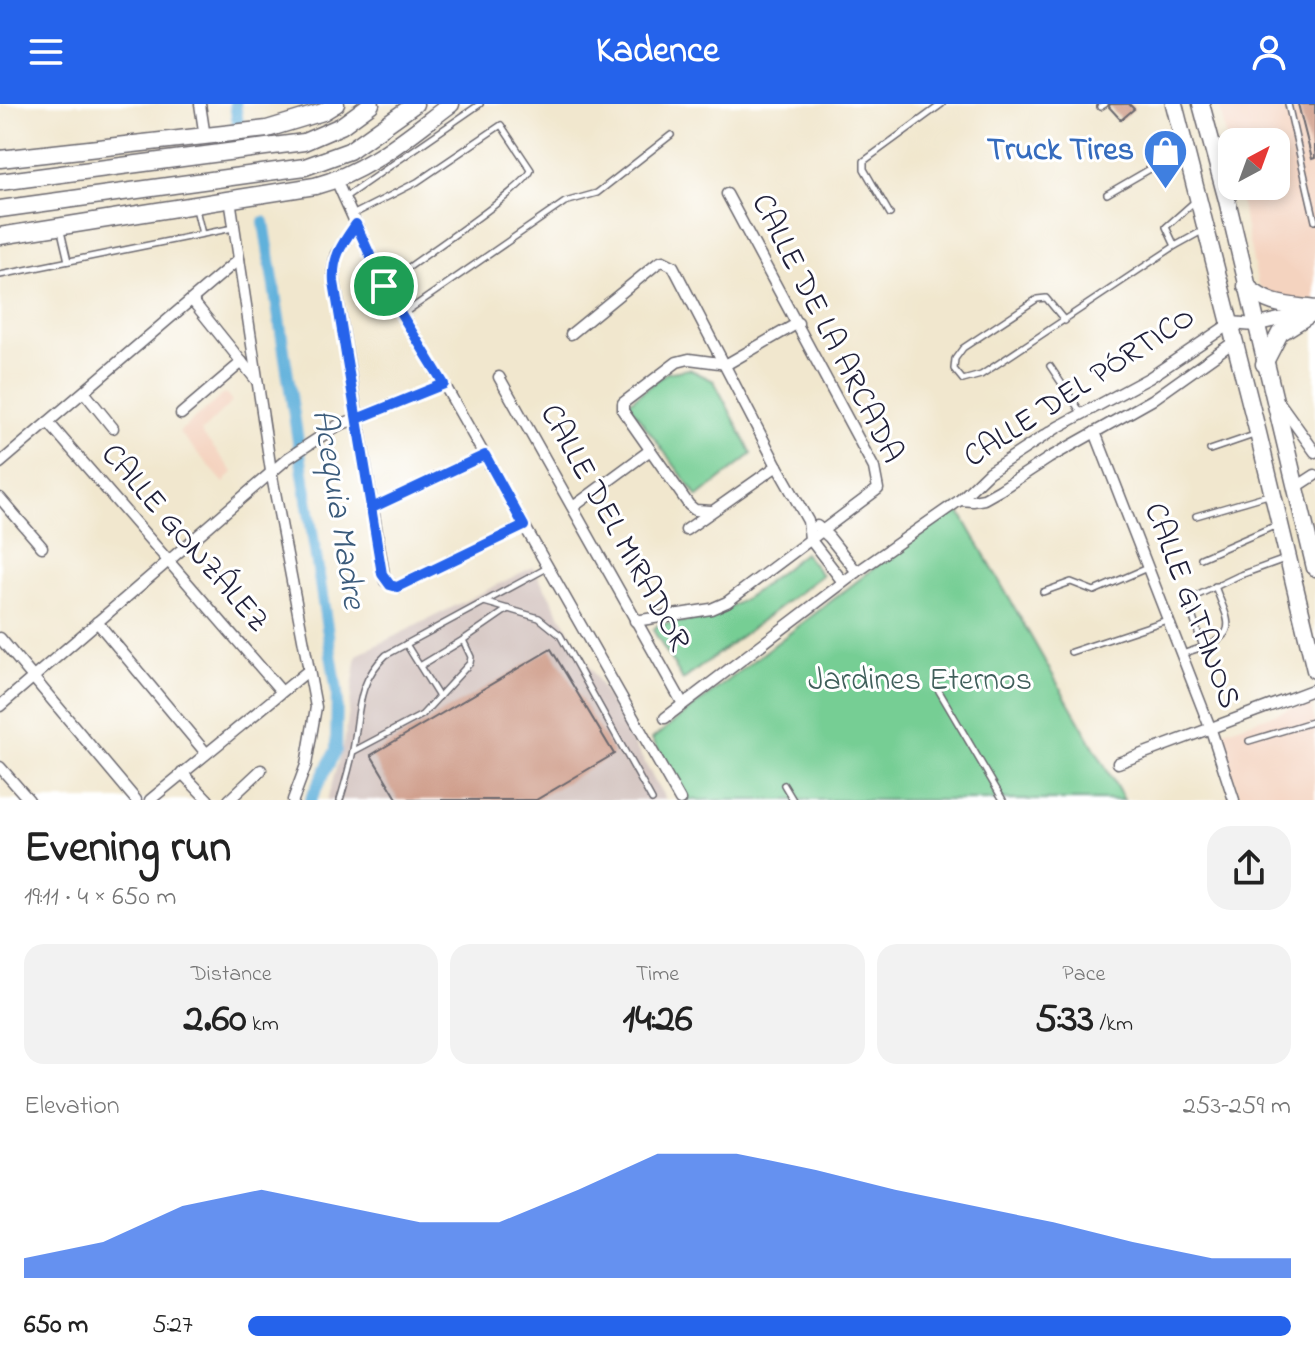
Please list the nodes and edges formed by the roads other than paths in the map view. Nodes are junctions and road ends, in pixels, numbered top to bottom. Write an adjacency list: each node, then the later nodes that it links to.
1 (200, 104): 14 (street)
2 (336, 104): 10 (main road)
3 (371, 104): 18 (main road)
4 (415, 104): 25 (main road)
5 (451, 104): 17 (main road)
6 (480, 104): 21 (lane)
7 (942, 104): 26 (lane)
8 (1174, 104): 12 (main road)
9 (1288, 104): 28 (lane)
10 (302, 111): 14 (main road)
11 (1206, 113): 12 (main road); 39 (main road)
12 (1179, 125): 15 (main road)
13 (671, 135): 42 (lane)
14 (205, 137): 16 (main road)
15 (1185, 149): 20 (lane); 22 (main road)
16 (0, 159)
17 (336, 180): 21 (street); 23 (main road)
18 (0, 182)
19 (727, 194): 44 (street, CALLE DE LA ARCADA)
20 (1107, 194)
21 (344, 198): 27 (street)
22 (1198, 198): 31 (main road); 34 (lane)
23 (230, 199): 24 (main road); 30 (street)
24 (195, 204): 29 (main road); 32 (lane)
25 (0, 209)
26 (890, 214)
27 (354, 220): 38 (street); 38 (lane); 60 (street)
28 (1315, 221)
29 (59, 226): 33 (main road); 36 (lane)
30 (234, 228): 32 (lane); 35 (street)
31 (1207, 229): 34 (lane); 45 (main road)
32 (202, 234): 36 (lane)
33 (0, 236)
34 (1175, 246): 43 (lane)
35 (239, 259): 40 (street); 54 (street)
36 (68, 261): 37 (lane)
37 (0, 275)
38 (384, 286): 42 (street)
39 (1246, 286): 41 (main road); 46 (main road)
40 (192, 300): 49 (street); 57 (street)
41 (1315, 310): 46 (street); 51 (main road)
42 (402, 315): 55 (street)
43 (1065, 321): 43 (lane)
44 (798, 323): 50 (street); 85 (street, CALLE DE LA ARCADA)
45 (1231, 323): 46 (street); 48 (main road); 59 (street, CALLE DEL PÓRTICO)
46 (1255, 325): 48 (street); 51 (main road)
47 (571, 334): 50 (street)
48 (1235, 341): 63 (street, CALLE DEL PÓRTICO); 64 (main road)
49 (242, 362): 54 (street); 58 (street)
50 (727, 364): 66 (street); 70 (street)
51 (1264, 364): 56 (main road)
52 (1050, 366): 59 (lane)
53 (499, 377): 77 (street, CALLE DEL MIRADOR)
54 (259, 382): 71 (street)
55 (444, 384): 60 (street); 68 (street)
56 (1271, 391): 67 (street); 73 (main road)
57 (84, 392): 61 (street); 62 (street)
58 (181, 414)
59 (1082, 414): 76 (street, CALLE DEL PÓRTICO)
60 (357, 419): 71 (street); 78 (street)
61 (48, 422): 69 (street); 90 (street, CALLE GONZÁLEZ)
62 (113, 428)
63 (1095, 432): 76 (street, CALLE DEL PÓRTICO); 92 (street, CALLE GITANOS)
64 (1258, 433): 65 (lane); 74 (main road)
65 (1210, 450)
66 (649, 451): 77 (street); 79 (street)
67 (1315, 452)
68 (485, 455): 78 (street); 83 (street)
69 (0, 463)
70 (777, 466): 79 (street); 81 (street)
71 (271, 471): 90 (street); 110 (street)
72 (1315, 475): 73 (street)
73 (1295, 488): 93 (main road)
74 (1273, 493): 80 (lane); 82 (main road)
75 (0, 498): 87 (street)
76 (960, 500): 94 (street, CALLE DEL PÓRTICO)
77 (573, 507): 101 (street, CALLE DEL MIRADOR)
78 (372, 508): 83 (street)
79 (711, 511): 84 (street)
80 (1196, 516)
81 (808, 521): 85 (street); 86 (street)
82 (1280, 524): 88 (lane); 89 (main road)
83 (524, 526): 91 (street)
84 (686, 530)
85 (822, 530): 86 (street); 94 (street)
86 (810, 539): 95 (street); 101 (street)
87 (42, 547)
88 (1201, 558)
89 (1288, 558): 96 (lane); 111 (main road)
90 (170, 562): 102 (street); 115 (street, CALLE GONZÁLEZ)
91 (548, 567): 98 (lane); 138 (street)
92 (1148, 568): 97 (lane); 100 (street, CALLE GITANOS)
93 (1315, 568)
94 (857, 572): 95 (street, CALLE DEL PÓRTICO)
95 (843, 582): 117 (street, CALLE DEL PÓRTICO)
96 (1215, 586): 106 (lane); 106 (lane)
97 (1043, 592)
98 (483, 602): 99 (lane); 105 (lane)
99 (509, 609): 104 (lane); 137 (lane)
100 (1168, 619): 107 (lane); 108 (street, CALLE GITANOS)
101 (635, 621): 117 (street, CALLE DEL MIRADOR)
102 (97, 622): 112 (street); 124 (street)
103 (0, 638): 112 (street)
104 (463, 640): 109 (lane); 116 (lane)
105 (406, 644): 109 (lane); 123 (lane)
106 (1203, 647): 108 (lane)
107 (1071, 652)
108 (1181, 654): 121 (street, CALLE GITANOS)
109 (420, 666): 116 (lane)
110 (309, 670): 115 (street); 135 (street)
111 (1315, 670)
112 (32, 678): 118 (street); 131 (street)
113 (936, 686): 140 (lane)
114 (1315, 689): 121 (street)
115 (281, 691): 124 (street)
116 (439, 697): 123 (lane)
117 (683, 704): 119 (street, CALLE DEL PÓRTICO)
118 (0, 706)
119 (665, 718)
120 (1315, 721): 122 (lane)
121 (1211, 730): 125 (street); 141 (street, CALLE GITANOS)
122 (1249, 741)
123 (353, 751): 136 (lane)
124 (206, 753): 128 (street)
125 (1118, 763)
126 (0, 767): 130 (street)
127 (261, 770): 134 (street)
128 (182, 773): 132 (street); 133 (street)
129 (784, 785): 139 (lane)
130 (29, 800)
131 (136, 800)
132 (150, 800)
133 (208, 800)
134 (229, 800)
135 (293, 800)
136 (340, 800)
137 (652, 800)
138 (680, 800)
139 (793, 800)
140 (1003, 800)
141 (1234, 800)

